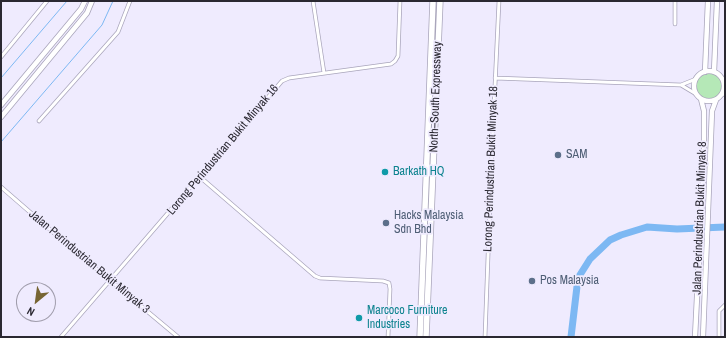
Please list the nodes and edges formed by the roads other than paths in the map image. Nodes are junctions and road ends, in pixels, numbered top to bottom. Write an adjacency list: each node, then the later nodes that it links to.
1 (46, 1): 14 (street)
2 (85, 1): 26 (street)
3 (92, 1): 27 (street)
4 (130, 1): 28 (street)
5 (314, 1): 17 (street)
6 (400, 1): 17 (street, Lorong Perindustrian Bukit Minyak 16)
7 (433, 1): 36 (highway, North–South Expressway)
8 (440, 1): 37 (highway, North–South Expressway)
9 (499, 1): 18 (street, Lorong Perindustrian Bukit Minyak 18)
10 (675, 1): 13 (street)
11 (708, 1): 15 (street)
12 (717, 1): 16 (street)
13 (675, 24)
14 (1, 57)
15 (704, 72): 16 (street); 19 (street)
16 (714, 72): 20 (street)
17 (324, 73): 29 (street, Lorong Perindustrian Bukit Minyak 16)
18 (495, 78): 21 (street); 38 (street, Lorong Perindustrian Bukit Minyak 18)
19 (696, 79): 21 (street); 22 (street)
20 (724, 82): 23 (street)
21 (681, 85): 22 (street)
22 (696, 94): 24 (street)
23 (723, 94): 25 (street)
24 (701, 99): 25 (street); 39 (street, Jalan Perindustrian Bukit Minyak 8)
25 (716, 100): 40 (street, Jalan Perindustrian Bukit Minyak 8)
26 (1, 105)
27 (1, 117)
28 (39, 121)
29 (200, 177): 31 (street, Lorong Perindustrian Bukit Minyak 16); 35 (street)
30 (1, 187): 31 (street, Jalan Perindustrian Bukit Minyak 3)
31 (111, 281): 33 (street, Lorong Perindustrian Bukit Minyak 16); 34 (street, Jalan Perindustrian Bukit Minyak 3)
32 (725, 305): 41 (street)
33 (61, 337)
34 (178, 337)
35 (388, 337)
36 (420, 337)
37 (426, 337)
38 (485, 337)
39 (695, 337)
40 (703, 337)
41 (718, 337)

